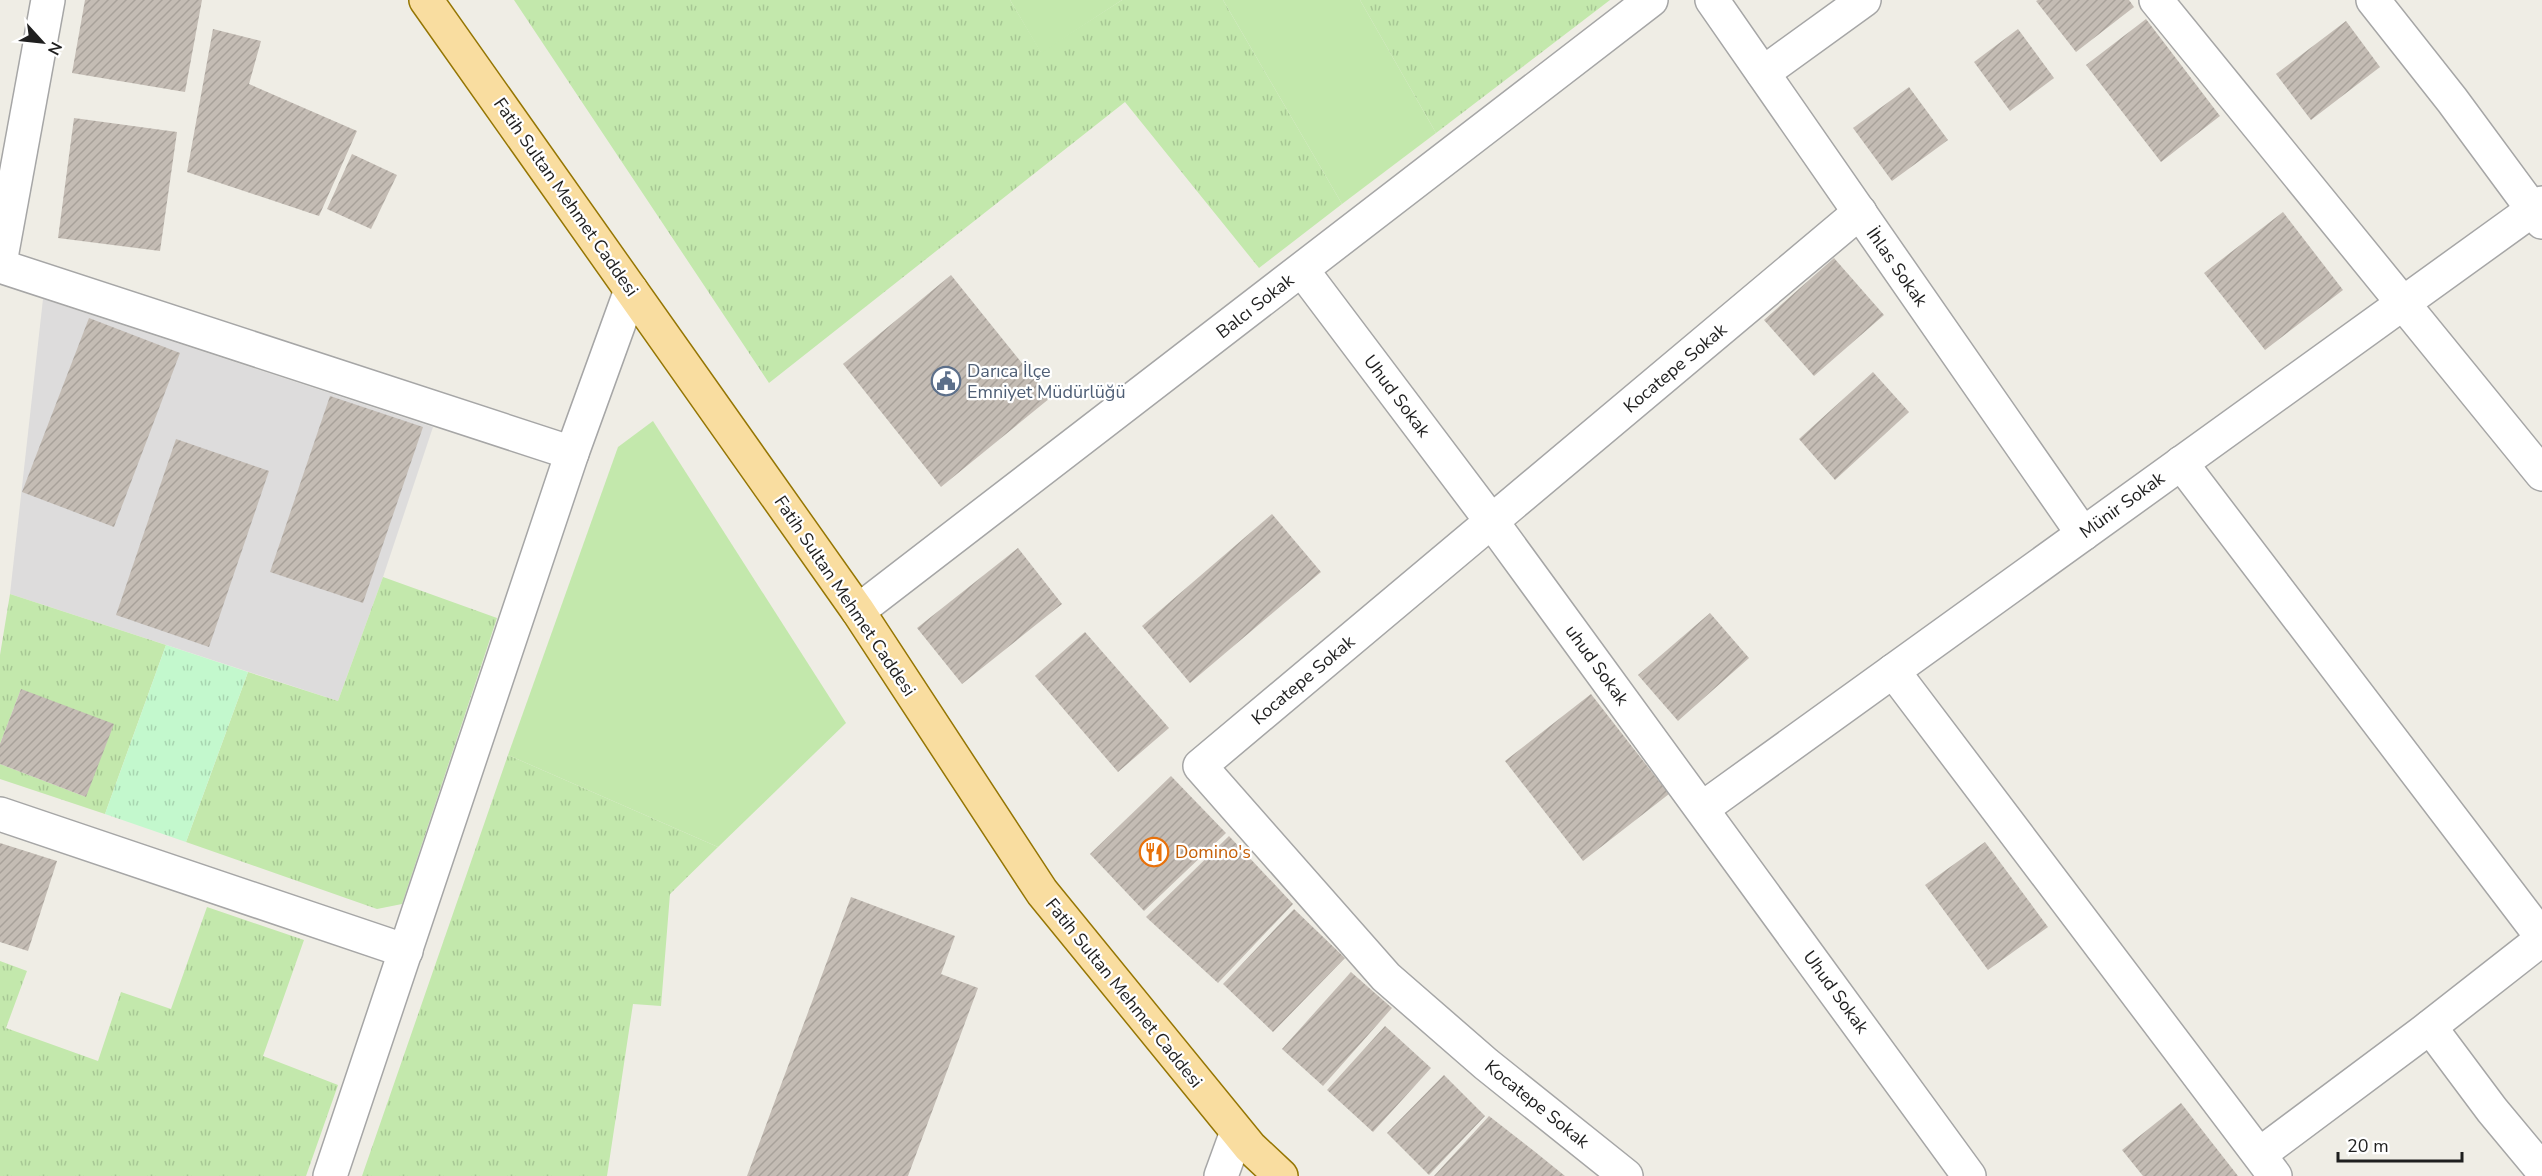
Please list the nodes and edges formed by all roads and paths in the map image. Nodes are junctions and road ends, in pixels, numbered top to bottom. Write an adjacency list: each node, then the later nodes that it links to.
1 (48, 0): 11 (street)
2 (426, 0): 13 (main road, Fatih Sultan Mehmet Caddesi)
3 (1651, 0): 12 (street, Balcı Sokak)
4 (1712, 0): 8 (street, İhlas Sokak)
5 (1864, 0): 8 (street)
6 (2156, 0): 14 (street)
7 (2373, 0): 10 (street)
8 (1763, 73): 9 (street, İhlas Sokak)
9 (1860, 212): 18 (street, Kocatepe Sokak); 19 (street, İhlas Sokak)
10 (2539, 212): 14 (street, Münir Sokak)
11 (0, 264): 15 (street)
12 (1302, 270): 18 (street, Uhud Sokak); 20 (street, Balcı Sokak)
13 (631, 290): 15 (street); 20 (main road, Fatih Sultan Mehmet Caddesi)
14 (2403, 303): 16 (street, Münir Sokak); 17 (street)
15 (572, 453): 25 (street)
16 (2181, 463): 19 (street, Münir Sokak); 24 (street)
17 (2542, 474)
18 (1492, 522): 22 (street, uhud Sokak); 33 (street, Kocatepe Sokak)
19 (2083, 534): 21 (street, Münir Sokak)
20 (858, 611): 27 (main road, Fatih Sultan Mehmet Caddesi)
21 (1893, 671): 22 (street, Münir Sokak); 28 (street)
22 (1703, 808): 34 (street, Uhud Sokak)
23 (0, 814): 25 (street)
24 (2542, 938): 26 (street)
25 (406, 951): 30 (street)
26 (2430, 1027): 28 (street); 29 (street)
27 (1237, 1132): 31 (street); 32 (main road, Fatih Sultan Mehmet Caddesi)
28 (2267, 1165)
29 (2542, 1170)
30 (330, 1176)
31 (1221, 1176)
32 (1281, 1176)
33 (1626, 1176)
34 (1969, 1176)

